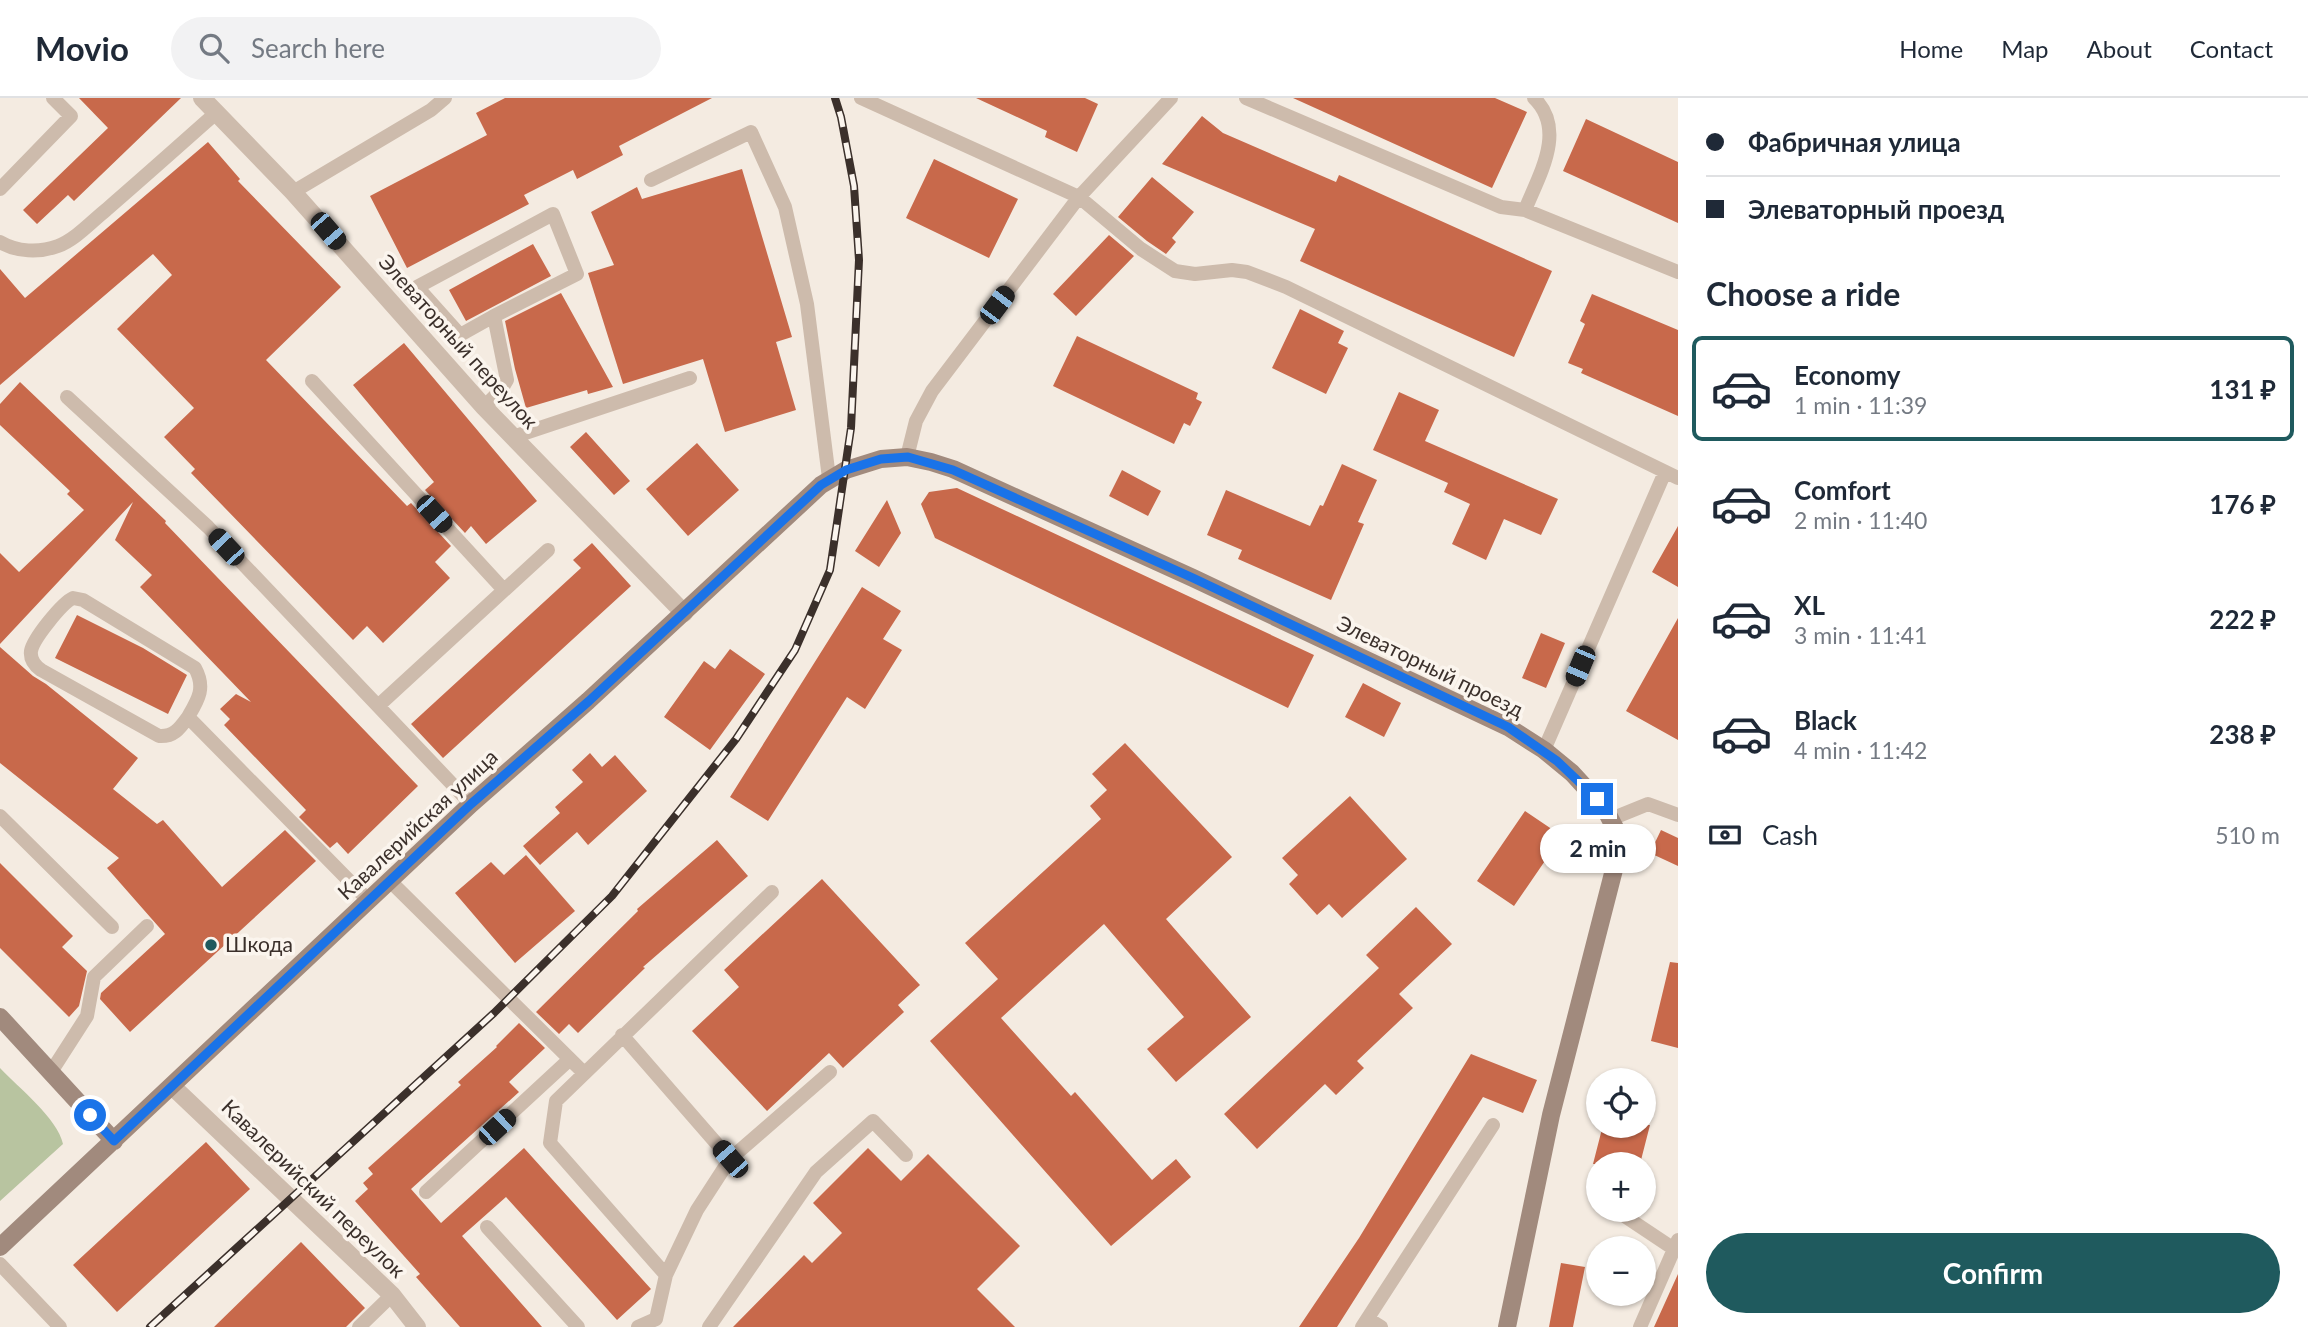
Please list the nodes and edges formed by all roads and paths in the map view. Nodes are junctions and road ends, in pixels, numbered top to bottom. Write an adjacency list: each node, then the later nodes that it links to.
1 (53, 98): 10 (lane)
2 (202, 98): 8 (street, Элеваторный переулок)
3 (445, 98): 11 (lane)
4 (861, 98): 12 (lane)
5 (1171, 98): 12 (lane)
6 (1534, 98): 13 (lane)
7 (1254, 100): 13 (lane)
8 (216, 113): 11 (street, Элеваторный переулок); 14 (lane)
9 (651, 180): 25 (lane)
10 (0, 189)
11 (293, 192): 20 (street, Элеваторный переулок)
12 (1079, 197): 22 (lane); 24 (lane)
13 (1525, 210): 15 (lane)
14 (0, 242)
15 (1678, 272)
16 (494, 316): 16 (lane); 20 (lane)
17 (690, 379): 21 (lane)
18 (312, 381): 27 (lane)
19 (67, 397): 29 (lane)
20 (484, 407): 21 (street, Элеваторный переулок)
21 (513, 437): 28 (street, Элеваторный переулок)
22 (908, 457): 23 (street, Элеваторный проезд); 31 (street, Элеваторный проезд)
23 (881, 459): 25 (street, Кавалерийская улица)
24 (1671, 475): 31 (lane)
25 (829, 478): 28 (street, Кавалерийская улица)
26 (548, 550): 27 (lane)
27 (504, 590): 29 (lane)
28 (684, 613): 32 (street, Кавалерийская улица)
29 (378, 706): 32 (lane)
30 (188, 717): 30 (lane); 38 (lane)
31 (1544, 750): 35 (street, Элеваторный проезд)
32 (471, 804): 36 (street, Кавалерийская улица)
33 (1678, 815): 35 (lane)
34 (0, 816): 40 (lane)
35 (1611, 819): 69 (street, Элеваторный проезд)
36 (390, 881): 38 (street, Кавалерийская улица); 43 (lane)
37 (772, 892): 42 (lane)
38 (369, 901): 47 (street, Кавалерийская улица)
39 (147, 926): 44 (lane)
40 (112, 927)
41 (0, 1017): 44 (street)
42 (622, 1035): 45 (lane); 51 (lane)
43 (570, 1059): 45 (lane); 52 (lane)
44 (51, 1072): 49 (street)
45 (583, 1072): 58 (lane)
46 (830, 1072): 51 (lane)
47 (173, 1087): 49 (street, Кавалерийская улица); 59 (street, Кавалерийский переулок)
48 (1493, 1125): 61 (lane)
49 (114, 1141): 56 (street, Кавалерийская улица)
50 (906, 1155): 67 (lane)
51 (730, 1159): 58 (lane)
52 (426, 1192)
53 (1636, 1222): 55 (lane)
54 (487, 1227): 65 (lane)
55 (1676, 1245): 70 (lane)
56 (0, 1247)
57 (0, 1264): 62 (lane)
58 (666, 1275): 60 (lane)
59 (392, 1296): 63 (lane); 64 (street, Кавалерийский переулок)
60 (662, 1323): 66 (lane)
61 (1365, 1323): 68 (lane)
62 (60, 1327)
63 (359, 1327)
64 (418, 1327)
65 (578, 1327)
66 (638, 1327)
67 (709, 1327)
68 (1381, 1327)
69 (1507, 1327)
70 (1640, 1327)

